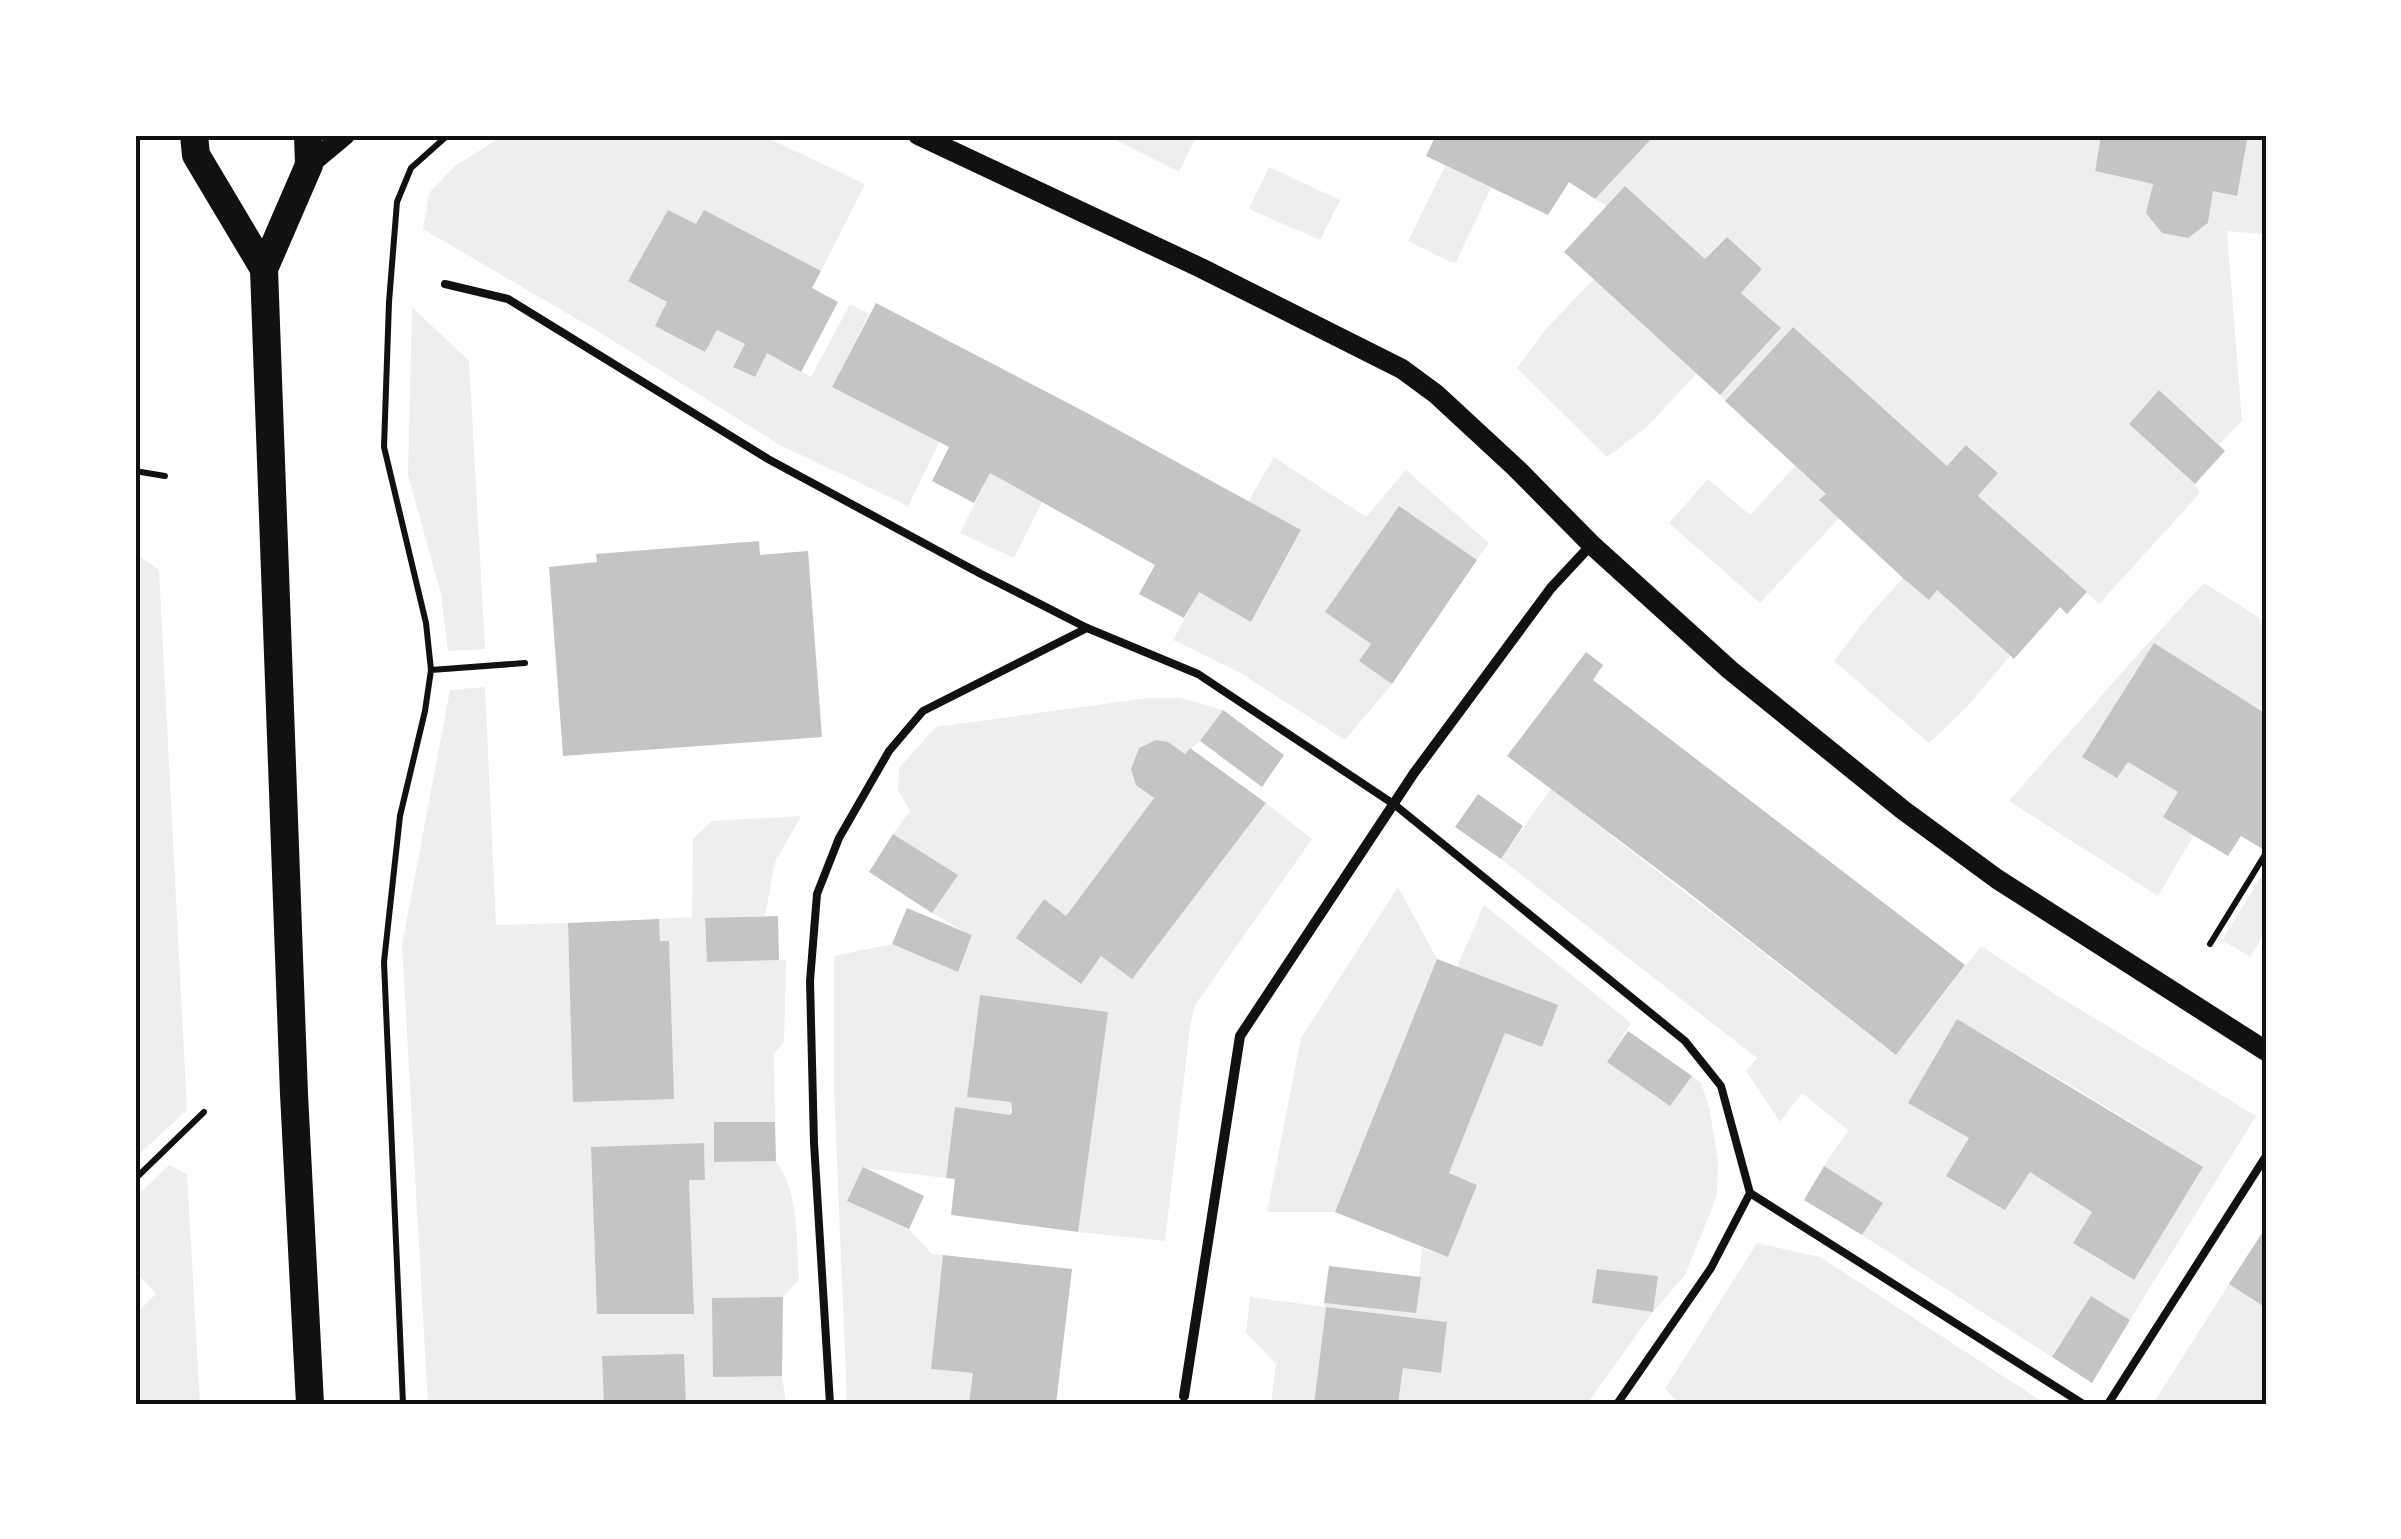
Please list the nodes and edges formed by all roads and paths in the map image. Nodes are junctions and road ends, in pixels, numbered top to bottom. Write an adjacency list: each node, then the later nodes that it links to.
1 (194, 135): 7 (highway)
2 (308, 135): 6 (highway)
3 (345, 135): 6 (main road)
4 (918, 135): 11 (main road)
5 (442, 137): 14 (path)
6 (309, 164): 7 (highway)
7 (264, 269): 24 (highway)
8 (445, 284): 12 (lane)
9 (135, 471): 10 (path)
10 (165, 476)
11 (1592, 545): 15 (street); 18 (main road)
12 (1087, 628): 15 (lane); 26 (lane)
13 (526, 663): 14 (path)
14 (431, 670): 25 (path)
15 (1395, 805): 22 (lane); 23 (street)
16 (2266, 853): 17 (path)
17 (2210, 944)
18 (2266, 1051)
19 (204, 1112): 21 (path)
20 (2266, 1156): 29 (lane)
21 (135, 1179)
22 (1750, 1193): 27 (lane); 28 (lane)
23 (1184, 1396)
24 (310, 1404)
25 (403, 1404)
26 (830, 1404)
27 (1617, 1404)
28 (2083, 1404)
29 (2108, 1404)

